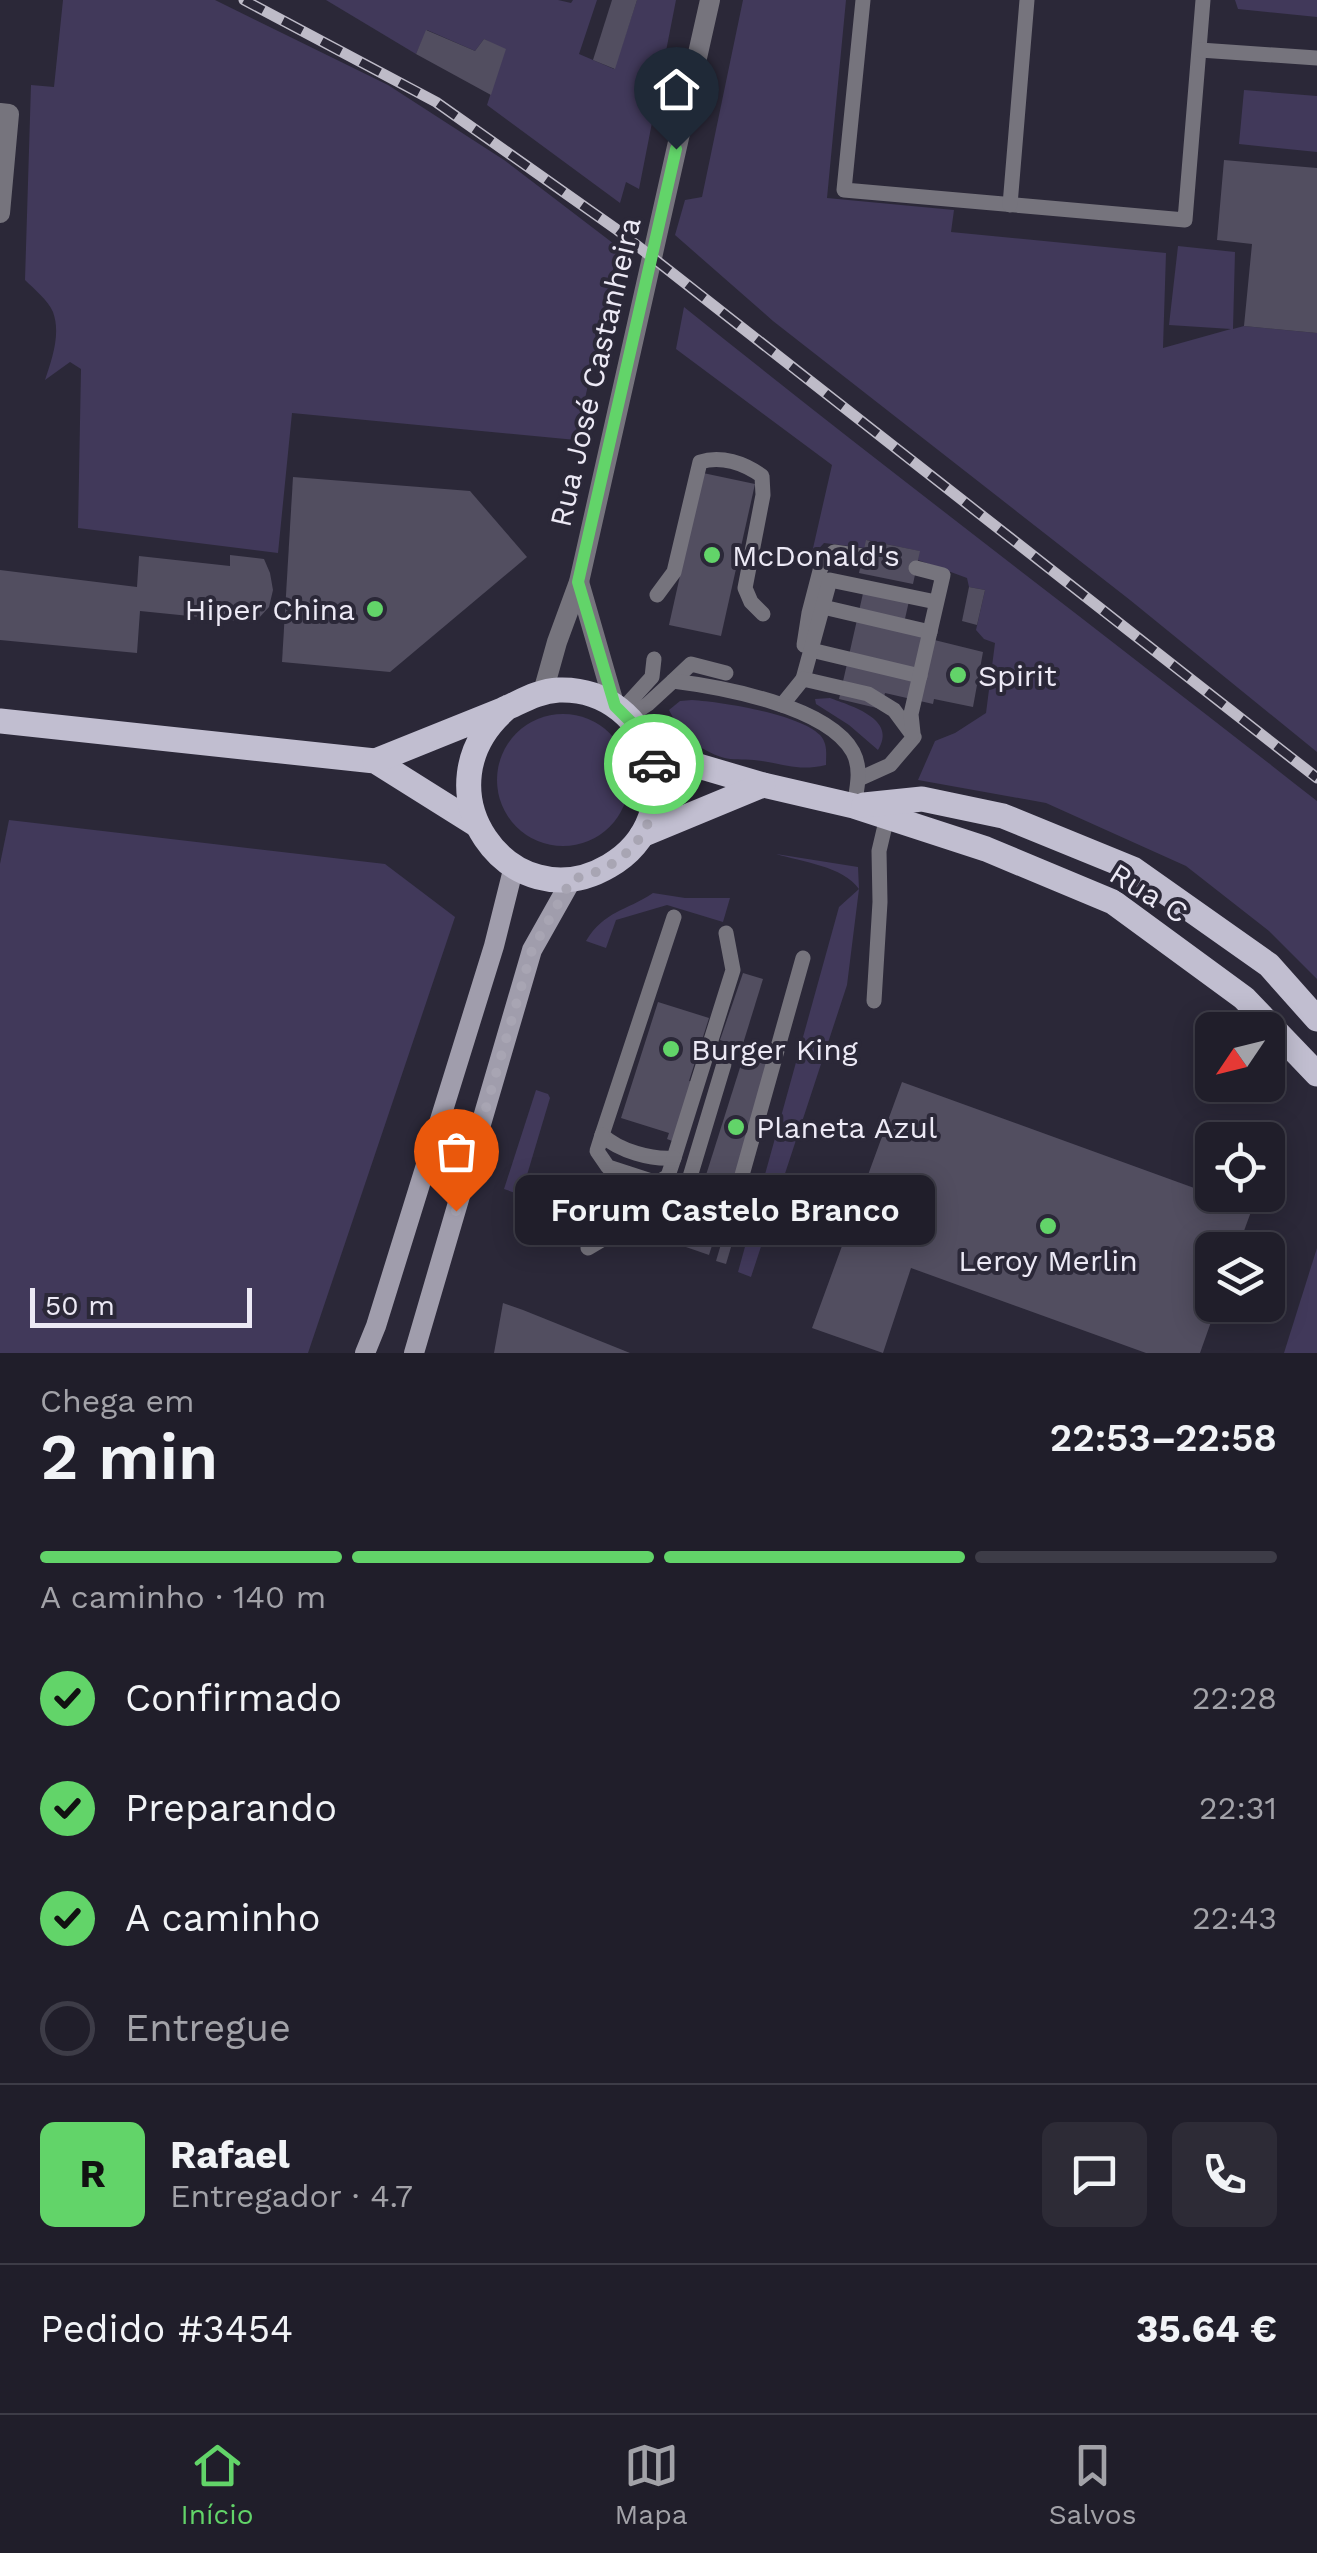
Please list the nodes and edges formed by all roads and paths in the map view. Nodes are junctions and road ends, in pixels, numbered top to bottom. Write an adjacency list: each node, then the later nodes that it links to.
1 (710, 0): 12 (street, Rua José Castanheira)
2 (863, 0): 8 (lane)
3 (1027, 0): 8 (lane)
4 (1203, 0): 5 (lane)
5 (1200, 50): 6 (lane); 8 (lane)
6 (1317, 58)
7 (0, 113): 9 (street)
8 (1010, 205)
9 (0, 214)
10 (863, 556): 21 (lane)
11 (916, 568): 14 (lane)
12 (578, 582): 24 (street, Rua José Castanheira); 27 (street, Rua José Castanheira)
13 (657, 595): 16 (lane)
14 (936, 602): 15 (lane); 17 (lane)
15 (822, 607): 17 (lane); 18 (lane)
16 (763, 614)
17 (930, 632): 20 (lane)
18 (811, 650): 20 (lane); 21 (lane)
19 (654, 659): 27 (lane)
20 (920, 676): 29 (lane)
21 (804, 679): 25 (lane); 29 (lane)
22 (673, 681): 23 (lane); 23 (lane); 27 (lane)
23 (711, 686): 25 (lane)
24 (543, 692): 26 (main road); 27 (main road)
25 (782, 704): 32 (lane)
26 (508, 707): 31 (main road); 36 (main road)
27 (622, 712): 30 (main road)
28 (0, 721): 31 (main road)
29 (914, 737): 32 (lane)
30 (650, 752): 33 (main road, Rua C); 37 (main road)
31 (375, 761): 36 (main road)
32 (859, 780): 34 (lane)
33 (763, 785): 34 (main road, Rua C); 37 (main road)
34 (854, 806): 35 (main road, Rua C); 44 (main road, Rua C)
35 (887, 817): 43 (lane); 46 (main road, Rua C)
36 (477, 825): 38 (main road)
37 (642, 835): 39 (main road)
38 (514, 866): 39 (main road); 51 (main road)
39 (572, 879): 52 (main road)
40 (674, 917): 47 (lane)
41 (726, 934): 48 (lane)
42 (804, 958): 49 (lane)
43 (874, 1001)
44 (1317, 1019)
45 (724, 1064): 49 (lane)
46 (1317, 1074)
47 (602, 1135): 48 (lane); 48 (lane)
48 (674, 1158)
49 (680, 1210): 50 (lane)
50 (588, 1248)
51 (365, 1353)
52 (414, 1353)

